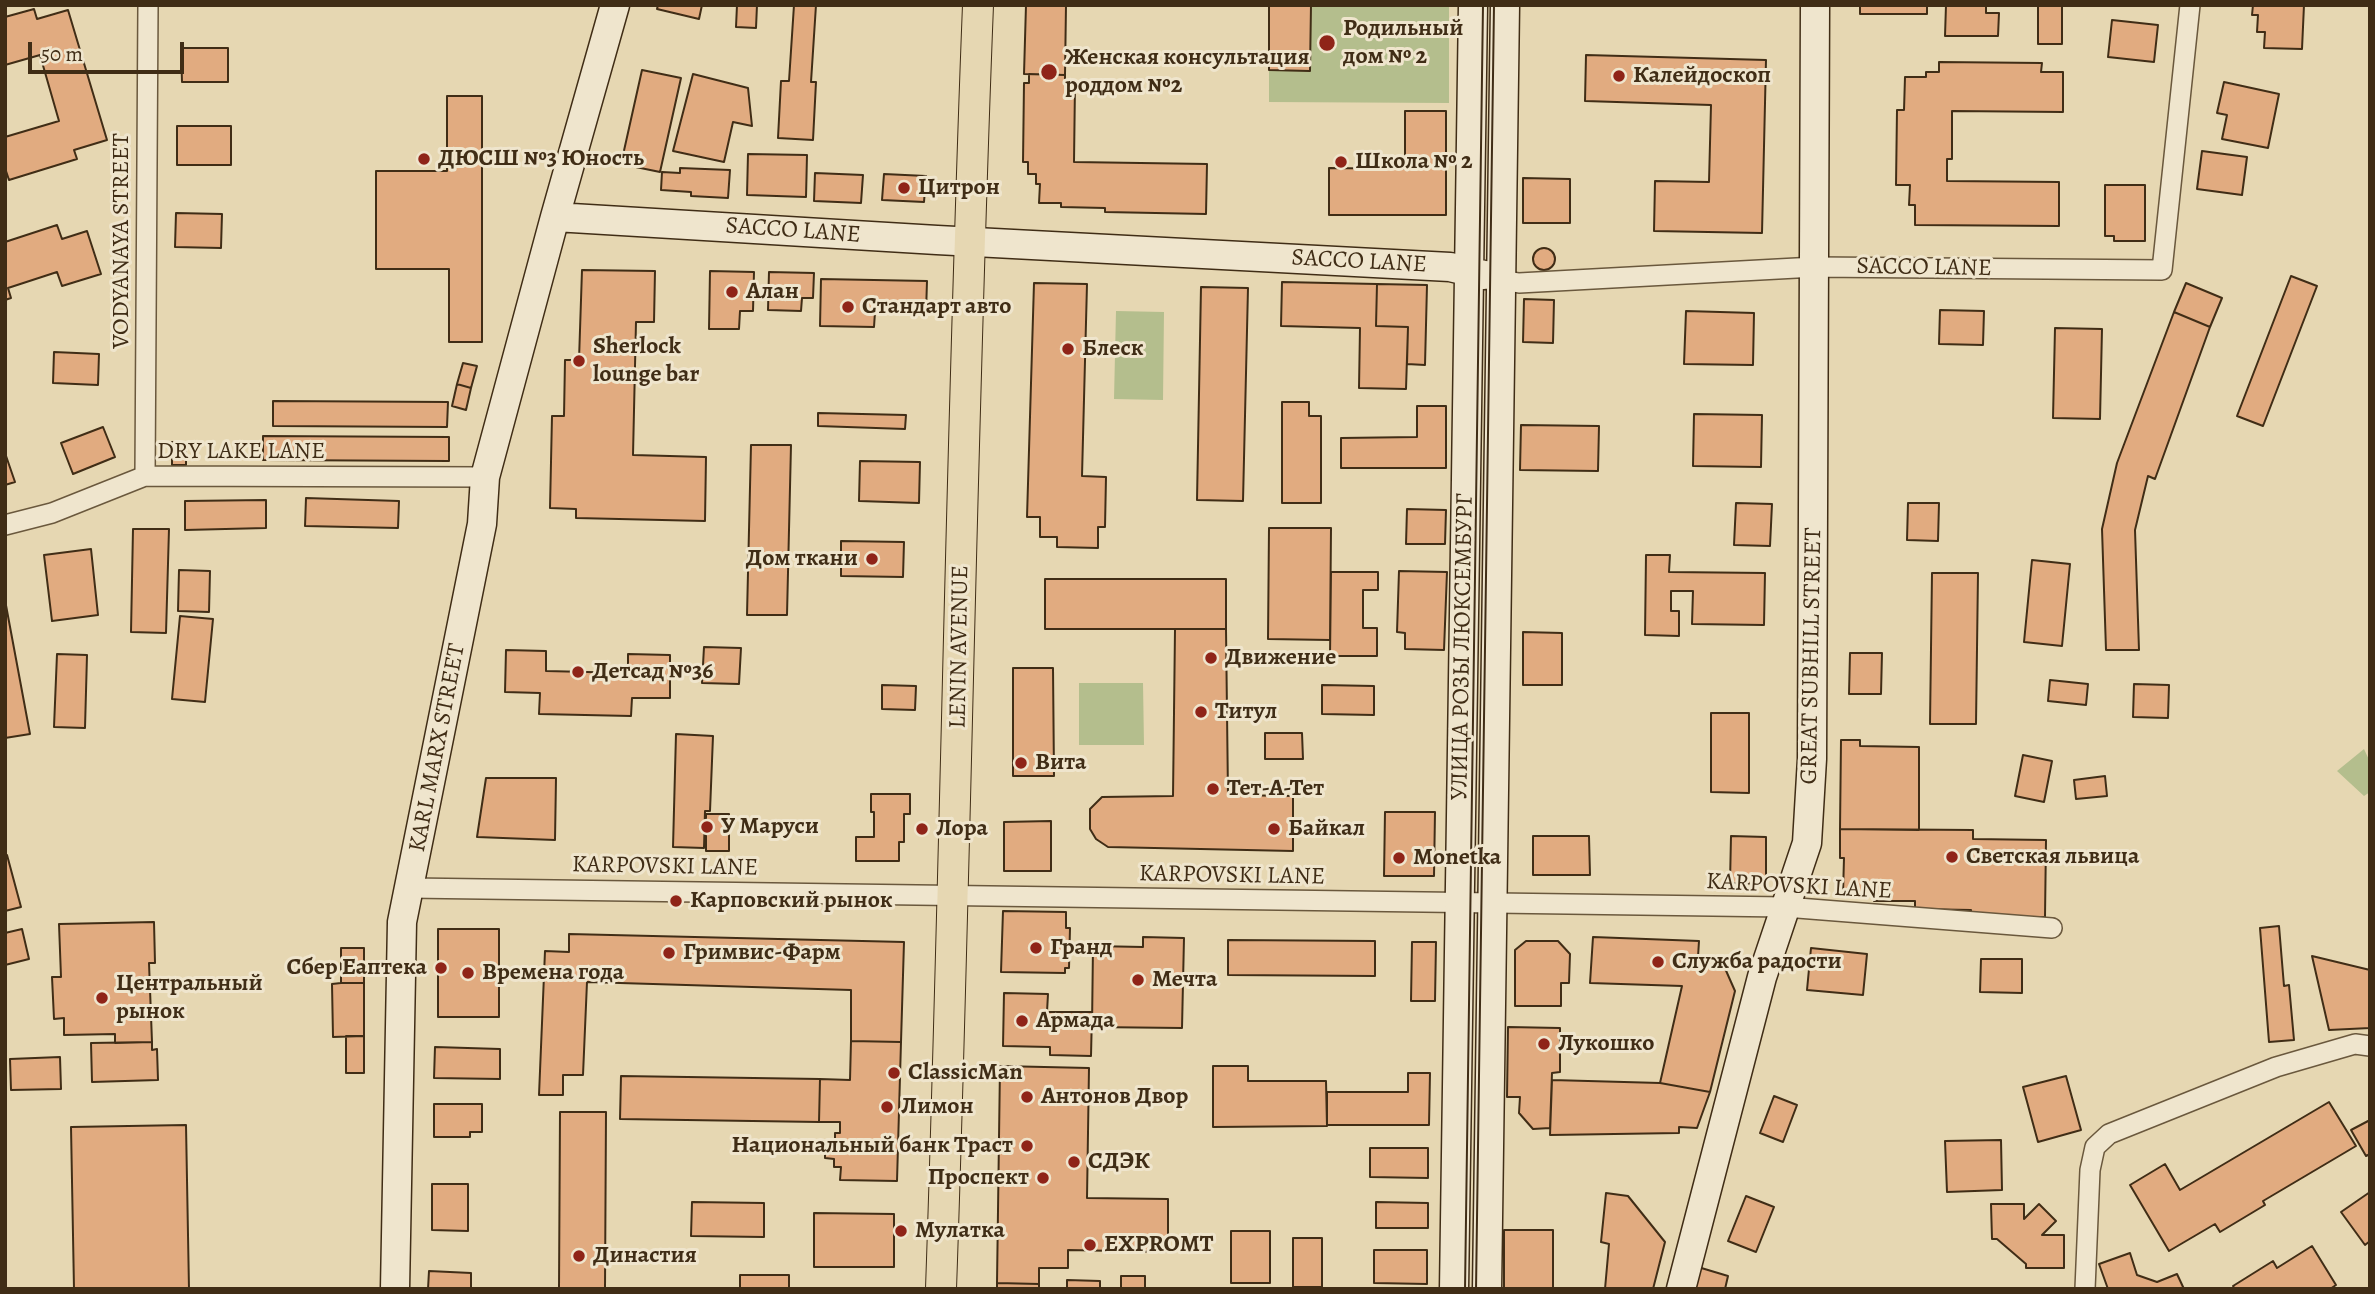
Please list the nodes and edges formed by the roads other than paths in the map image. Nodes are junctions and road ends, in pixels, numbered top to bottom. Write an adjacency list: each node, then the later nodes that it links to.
1 (148, 5): 13 (street, VODYANAYA STREET)
2 (615, 5): 8 (street)
3 (978, 5): 9 (main road, LENIN AVENUE)
4 (1473, 5): 11 (street, УЛИЦА РОЗЫ ЛЮКСЕМБУРГ)
5 (1505, 5): 12 (street, УЛИЦА РОЗЫ ЛЮКСЕМБУРГ)
6 (1815, 5): 10 (street, GREAT SUBHILL STREET)
7 (2190, 5): 10 (street, SACCO LANE)
8 (555, 217): 9 (street, SACCO LANE); 14 (street, KARL MARX STREET)
9 (969, 242): 11 (street, SACCO LANE); 17 (main road, LENIN AVENUE)
10 (1815, 267): 12 (street, SACCO LANE); 20 (street, GREAT SUBHILL STREET)
11 (1468, 270): 12 (street, SACCO LANE); 18 (street, УЛИЦА РОЗЫ ЛЮКСЕМБУРГ)
12 (1501, 280): 19 (street, УЛИЦА РОЗЫ ЛЮКСЕМБУРГ)
13 (145, 476): 14 (street, DRY LAKE LANE); 15 (street, DRY LAKE LANE)
14 (485, 477): 16 (street, KARL MARX STREET)
15 (5, 525)
16 (410, 888): 17 (street, KARPOVSKI LANE); 23 (street, KARL MARX STREET)
17 (954, 897): 18 (street, KARPOVSKI LANE); 24 (main road, LENIN AVENUE)
18 (1459, 903): 19 (street, KARPOVSKI LANE); 25 (street, УЛИЦА РОЗЫ ЛЮКСЕМБУРГ)
19 (1492, 904): 20 (street, KARPOVSKI LANE); 26 (street, УЛИЦА РОЗЫ ЛЮКСЕМБУРГ)
20 (1786, 907): 21 (street, KARPOVSKI LANE); 27 (street, GREAT SUBHILL STREET)
21 (2052, 928)
22 (2370, 1046): 28 (street)
23 (395, 1289)
24 (941, 1289)
25 (1454, 1289)
26 (1487, 1289)
27 (1681, 1289)
28 (2085, 1289)

